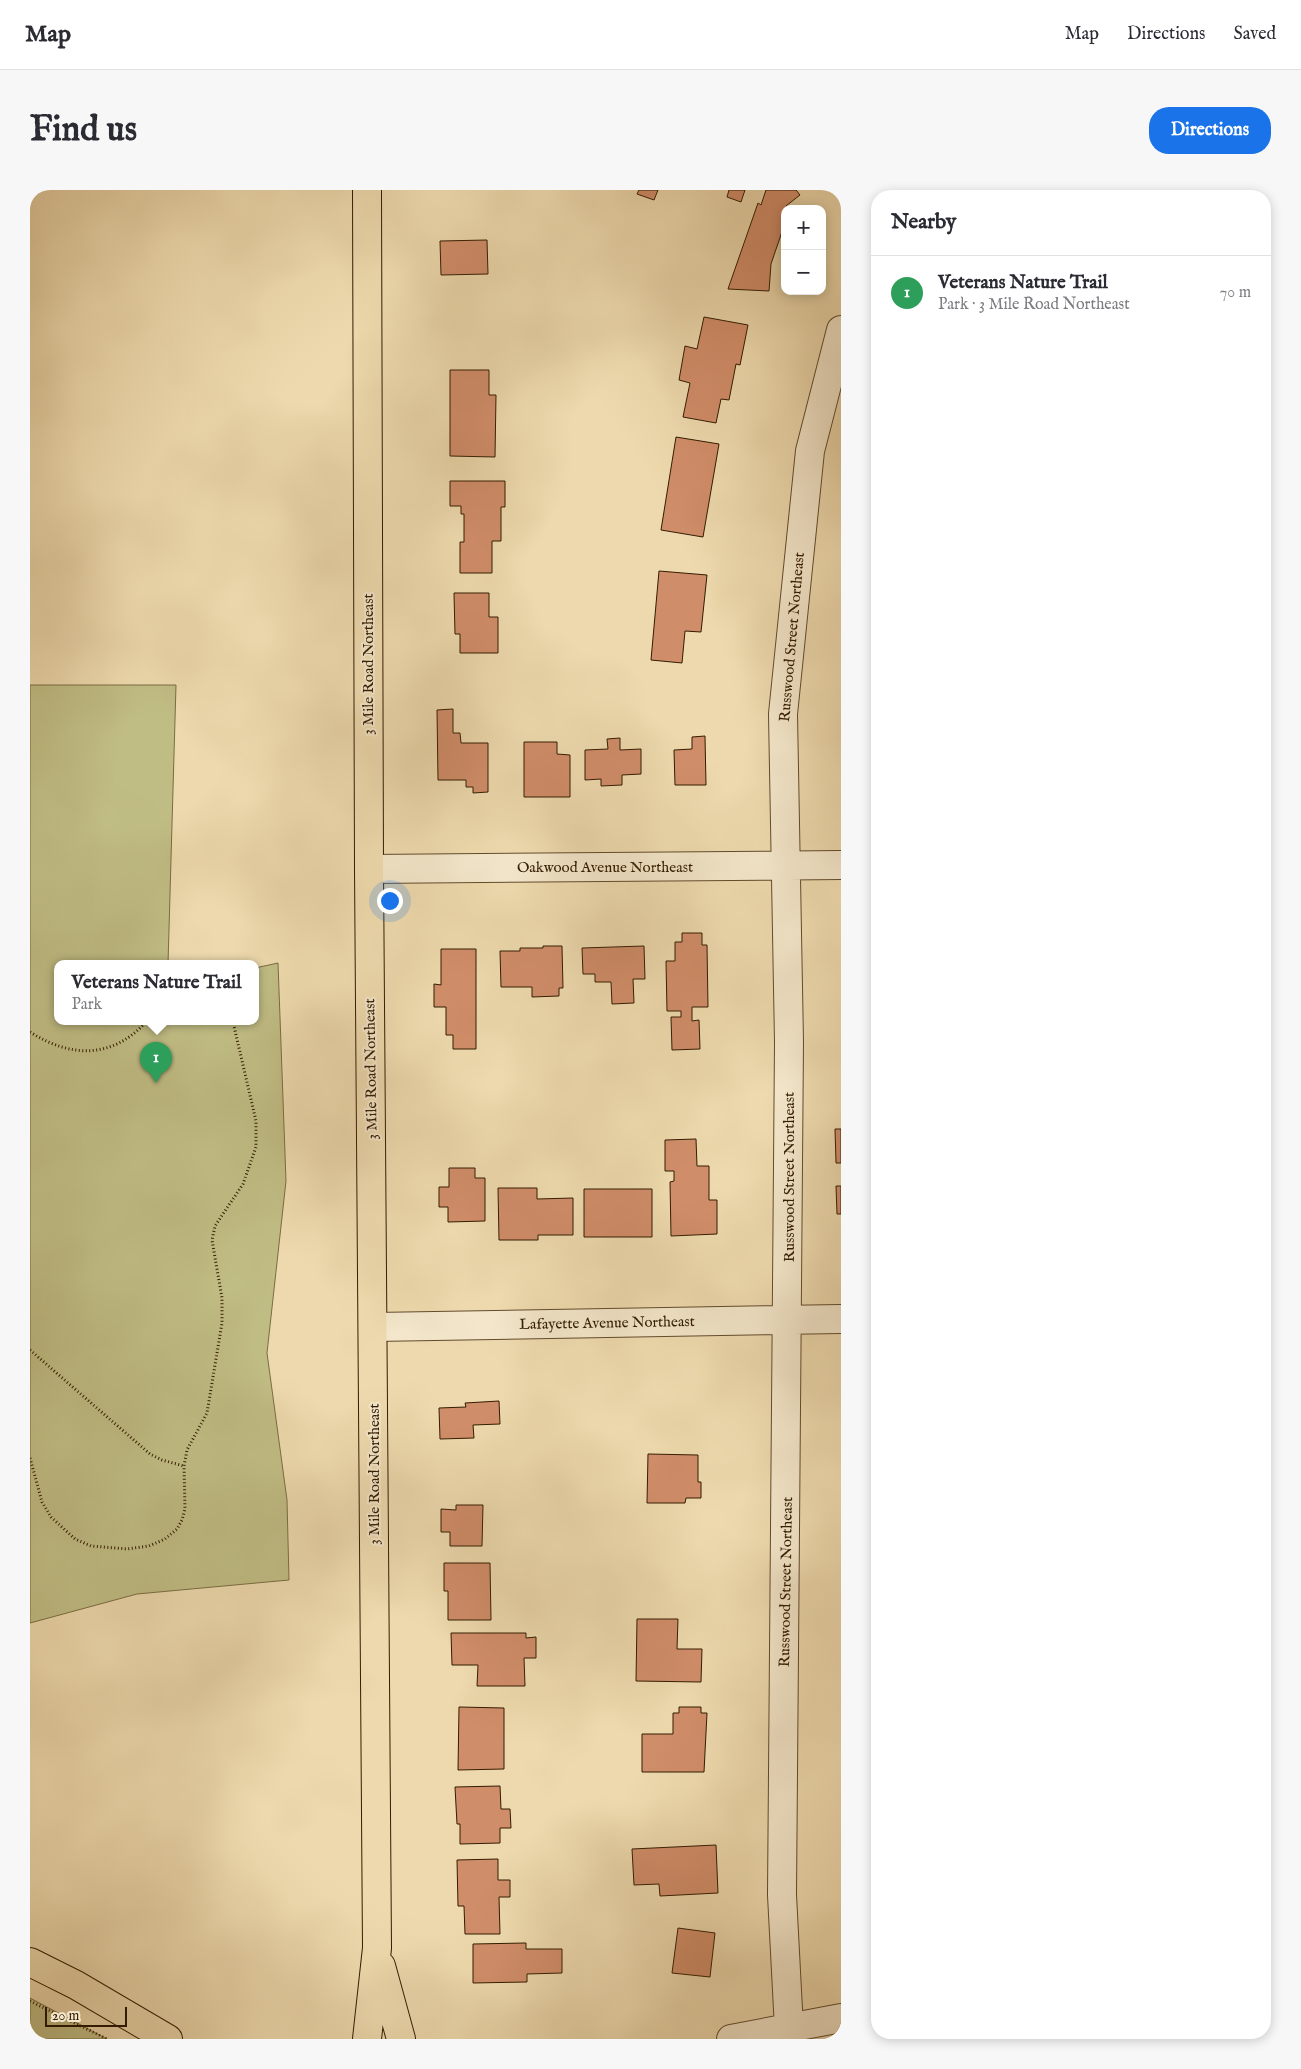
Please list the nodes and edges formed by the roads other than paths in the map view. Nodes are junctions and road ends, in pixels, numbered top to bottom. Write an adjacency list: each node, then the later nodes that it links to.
1 (367, 190): 5 (main road, 3 Mile Road Northeast)
2 (841, 330): 3 (street, Russwood Street Northeast)
3 (787, 865): 4 (street, Oakwood Avenue Northeast); 5 (street, Oakwood Avenue Northeast); 7 (street, Russwood Street Northeast)
4 (841, 865)
5 (369, 869): 8 (main road, 3 Mile Road Northeast)
6 (841, 1319): 7 (street, Lafayette Avenue Northeast)
7 (788, 1320): 8 (street, Lafayette Avenue Northeast); 12 (street, Russwood Street Northeast)
8 (374, 1327): 9 (main road, 3 Mile Road Northeast)
9 (377, 1948): 14 (main road, 3 Mile Road Northeast); 15 (main road, 3 Mile Road Northeast)
10 (30, 1962): 13 (main road)
11 (841, 2018): 12 (street)
12 (789, 2029): 16 (street)
13 (161, 2036)
14 (367, 2039)
15 (401, 2039)
16 (731, 2039)

